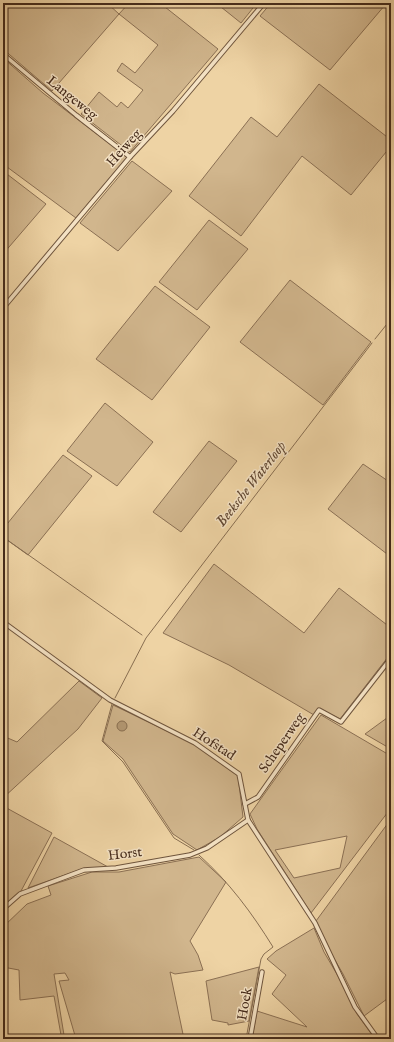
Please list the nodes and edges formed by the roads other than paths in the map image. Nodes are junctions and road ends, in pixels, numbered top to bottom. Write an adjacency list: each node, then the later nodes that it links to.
1 (264, 3): 3 (street, Heiweg)
2 (3, 54): 3 (street, Langeweg)
3 (130, 157): 4 (street, Heiweg)
4 (3, 308)
5 (3, 622): 7 (street, Hofstad)
6 (391, 658): 7 (street, Scheperweg)
7 (245, 804): 8 (street, Hofstad)
8 (248, 820): 9 (street, Horst); 12 (street, Hofstad)
9 (3, 909)
10 (262, 972): 11 (street, Hoek)
11 (250, 1039)
12 (378, 1039)

